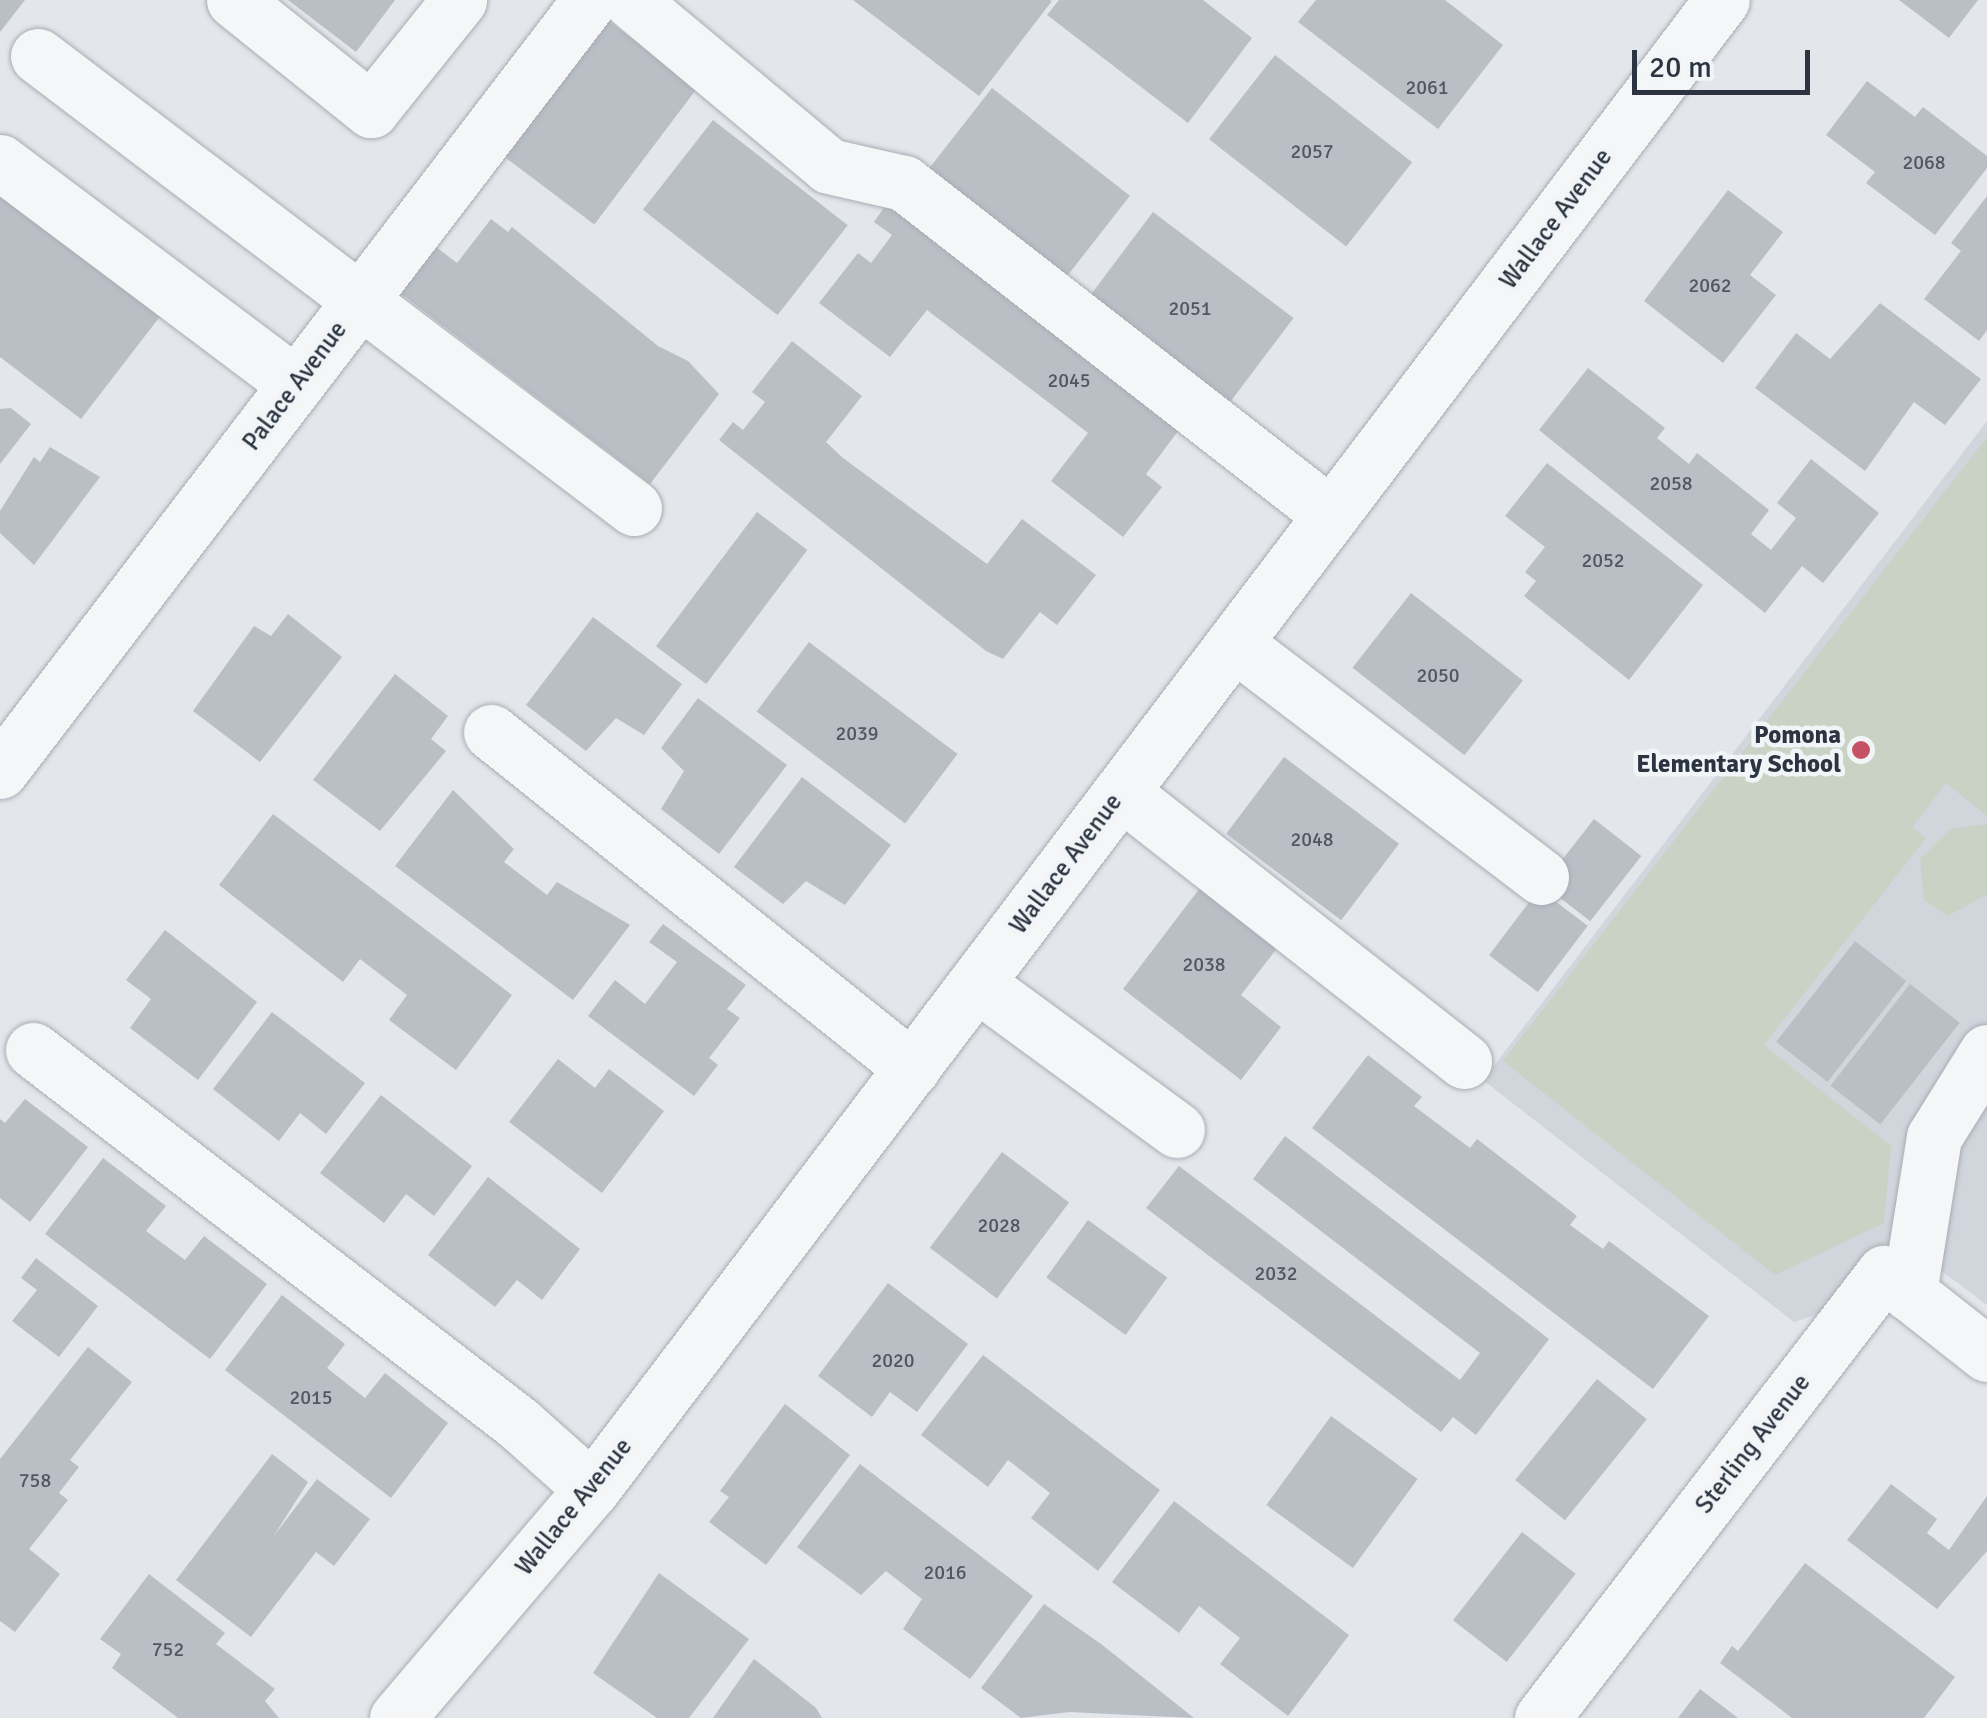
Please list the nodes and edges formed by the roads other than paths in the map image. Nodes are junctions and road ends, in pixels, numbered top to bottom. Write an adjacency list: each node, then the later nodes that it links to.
1 (234, 0): 2 (street)
2 (458, 0)
3 (590, 0): 8 (street, Palace Avenue)
4 (630, 0): 11 (street)
5 (1722, 0): 11 (street, Wallace Avenue)
6 (38, 56): 8 (street)
7 (0, 162): 9 (street)
8 (363, 296): 9 (street, Palace Avenue); 10 (street)
9 (296, 384): 14 (street, Palace Avenue)
10 (634, 508)
11 (1331, 514): 12 (street, Wallace Avenue)
12 (1234, 643): 15 (street, Wallace Avenue); 16 (street)
13 (491, 732): 21 (street)
14 (0, 771)
15 (1121, 792): 17 (street, Wallace Avenue); 20 (street)
16 (1541, 878)
17 (976, 983): 21 (street, Wallace Avenue); 22 (street)
18 (33, 1050): 25 (street)
19 (1987, 1052): 23 (street)
20 (1464, 1060)
21 (912, 1068): 25 (street, Wallace Avenue)
22 (1177, 1130)
23 (1909, 1293): 24 (street, Sterling Avenue); 27 (street, Sterling Avenue)
24 (1987, 1354)
25 (592, 1489): 26 (street, Wallace Avenue)
26 (397, 1718)
27 (1542, 1718)

